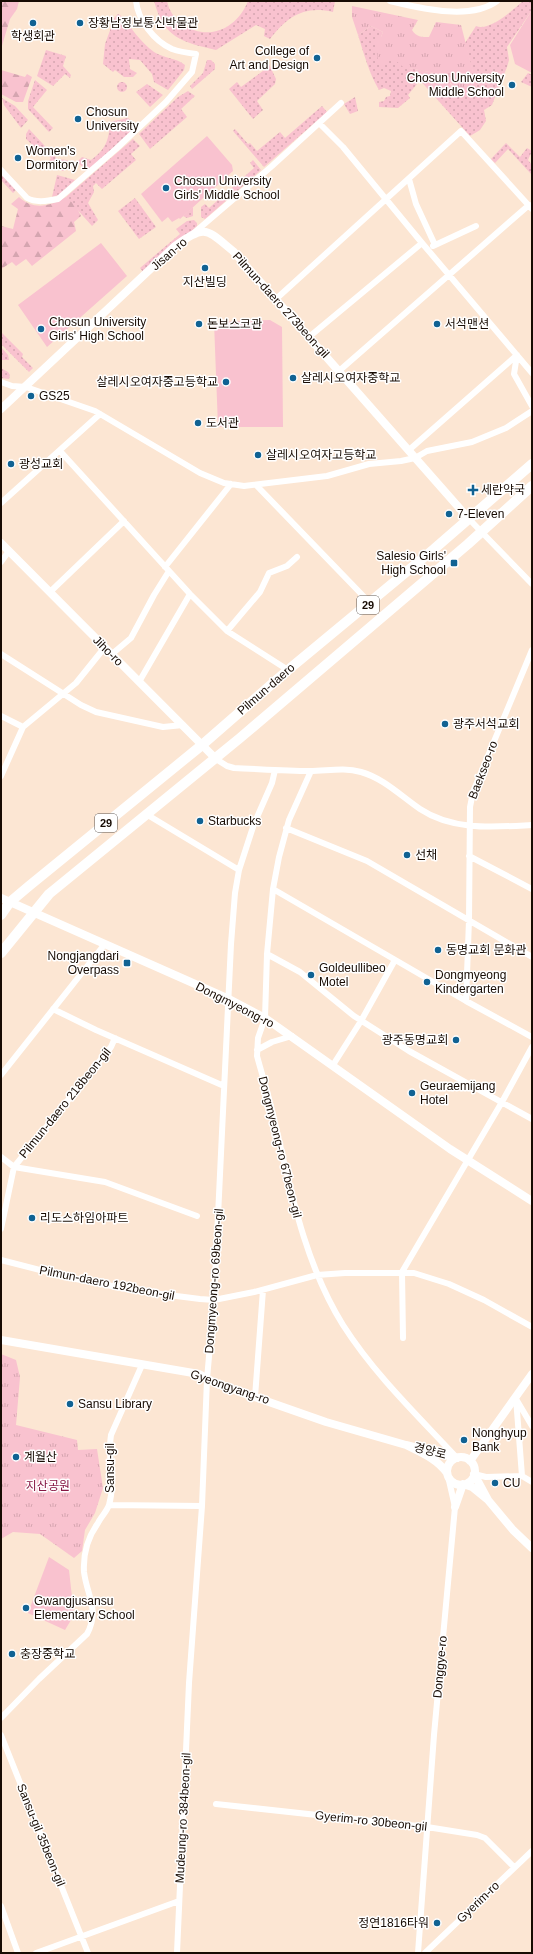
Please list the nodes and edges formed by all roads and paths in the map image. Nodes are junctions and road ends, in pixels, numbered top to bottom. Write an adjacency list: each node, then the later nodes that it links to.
1 (136, 1): 6 (street)
2 (390, 1): 3 (street)
3 (496, 1)
4 (341, 103): 5 (street, Jisan-ro)
5 (319, 123): 8 (street); 11 (street, Jisan-ro)
6 (1, 170)
7 (409, 179): 8 (street); 9 (street); 13 (street)
8 (386, 200): 12 (street); 16 (street)
9 (530, 207): 15 (street)
10 (476, 226): 13 (street)
11 (195, 232): 16 (street, Pilmun-daero 273beon-gil); 22 (street, Jisan-ro)
12 (422, 243): 14 (street); 17 (street)
13 (435, 245): 14 (street)
14 (426, 248): 15 (street)
15 (449, 275): 18 (street); 19 (street)
16 (276, 299): 17 (street, Pilmun-daero 273beon-gil)
17 (309, 337): 19 (street, Pilmun-daero 273beon-gil)
18 (517, 355): 20 (street); 23 (street); 27 (street)
19 (339, 371): 27 (street, Pilmun-daero 273beon-gil)
20 (532, 373)
21 (1, 382): 22 (street)
22 (26, 387): 24 (street, Jisan-ro); 26 (street)
23 (532, 406)
24 (1, 409)
25 (532, 411): 29 (street)
26 (100, 414): 28 (street); 31 (street)
27 (409, 450): 29 (street, Pilmun-daero 273beon-gil)
28 (60, 451): 34 (street); 36 (street)
29 (415, 458): 32 (street); 35 (street, Pilmun-daero 273beon-gil)
30 (532, 464): 35 (main road, Pilmun-daero / 29)
31 (231, 484): 32 (street); 42 (street)
32 (257, 486): 46 (street)
33 (532, 486): 37 (main road, Pilmun-daero / 29)
34 (1, 503)
35 (469, 518): 37 (street); 46 (main road, Pilmun-daero / 29)
36 (124, 521): 42 (street); 44 (street)
37 (481, 531): 43 (street); 59 (main road, Pilmun-daero / 29)
38 (1, 543): 39 (street, Jiho-ro)
39 (9, 551): 41 (street); 44 (street, Jiho-ro)
40 (296, 557): 47 (street)
41 (1, 562)
42 (167, 569): 45 (street); 51 (street)
43 (532, 584)
44 (50, 592): 48 (street, Jiho-ro)
45 (190, 594): 47 (street); 53 (street)
46 (370, 603): 52 (main road, Pilmun-daero / 29)
47 (227, 631): 52 (street)
48 (105, 648): 51 (street, Jiho-ro); 54 (street)
49 (532, 650): 65 (street, Baekseo-ro)
50 (1, 654): 54 (street)
51 (112, 654): 53 (street, Jiho-ro)
52 (288, 670): 58 (main road, Pilmun-daero / 29)
53 (139, 682): 56 (street, Jiho-ro)
54 (64, 693): 56 (street); 57 (street)
55 (1, 716): 57 (street)
56 (183, 725): 58 (street, Jiho-ro)
57 (23, 727): 62 (street)
58 (202, 745): 59 (street, Jiho-ro); 71 (main road, Pilmun-daero / 29)
59 (216, 759): 60 (street); 63 (main road, Pilmun-daero / 29)
60 (275, 770): 61 (street); 68 (street, Dongmyeong-ro 69beon-gil)
61 (311, 771): 65 (street); 66 (street, Dongmyeong-ro 67beon-gil)
62 (1, 776)
63 (146, 814): 68 (street); 72 (main road, Pilmun-daero / 29)
64 (532, 824): 65 (street)
65 (469, 826): 67 (street, Baekseo-ro)
66 (286, 828): 69 (street, Dongmyeong-ro 67beon-gil); 74 (street)
67 (469, 856): 70 (street); 74 (street, Baekseo-ro)
68 (239, 870): 80 (street, Dongmyeong-ro 69beon-gil)
69 (273, 889): 77 (street, Dongmyeong-ro 67beon-gil); 79 (street)
70 (532, 889)
71 (6, 900): 72 (street, Dongmyeong-ro); 73 (main road, Pilmun-daero / 29)
72 (34, 914): 75 (street, Dongmyeong-ro); 76 (main road, Pilmun-daero / 29)
73 (1, 915)
74 (469, 920): 78 (street); 81 (street, Baekseo-ro)
75 (104, 945): 80 (street, Dongmyeong-ro); 82 (street)
76 (1, 953)
77 (267, 954): 83 (street, Dongmyeong-ro 67beon-gil); 84 (street)
78 (532, 957)
79 (395, 960): 81 (street); 84 (street)
80 (229, 999): 83 (street, Dongmyeong-ro); 92 (street, Dongmyeong-ro 69beon-gil)
81 (466, 1001): 86 (street)
82 (53, 1009): 87 (street, Pilmun-daero 218beon-gil); 91 (street)
83 (265, 1018): 85 (street, Dongmyeong-ro); 89 (street, Dongmyeong-ro 67beon-gil)
84 (361, 1021): 90 (street); 93 (street)
85 (292, 1036): 89 (street); 90 (street, Dongmyeong-ro)
86 (532, 1037)
87 (115, 1038): 92 (street, Pilmun-daero 218beon-gil); 97 (street, Pilmun-daero 218beon-gil)
88 (532, 1047): 93 (street)
89 (257, 1050): 103 (street, Dongmyeong-ro 67beon-gil)
90 (333, 1065): 96 (street, Dongmyeong-ro)
91 (1, 1075)
92 (224, 1086): 105 (street, Dongmyeong-ro 69beon-gil)
93 (502, 1102): 94 (street); 96 (street)
94 (532, 1119)
95 (1, 1157): 97 (street)
96 (468, 1160): 98 (street, Dongmyeong-ro); 102 (street)
97 (14, 1167): 99 (street); 100 (street)
98 (532, 1200)
99 (197, 1216)
100 (1, 1229)
101 (1, 1260): 105 (street, Pilmun-daero 192beon-gil)
102 (402, 1272): 103 (street); 106 (street); 107 (street)
103 (317, 1275): 104 (street); 116 (street, Dongmyeong-ro 67beon-gil)
104 (263, 1290): 105 (street, Pilmun-daero 192beon-gil); 112 (street)
105 (214, 1300): 111 (street, Dongmyeong-ro 69beon-gil)
106 (532, 1327)
107 (403, 1338)
108 (1, 1340): 109 (street, Gyeongyang-ro)
109 (142, 1365): 111 (street, Gyeongyang-ro); 124 (street, Sansu-gil)
110 (531, 1377): 113 (street)
111 (207, 1379): 112 (street, Gyeongyang-ro); 125 (street, Dongmyeong-ro 69beon-gil)
112 (255, 1397): 115 (street, Gyeongyang-ro)
113 (516, 1398): 114 (street); 117 (street); 120 (street)
114 (532, 1426)
115 (406, 1445): 116 (street, 경양로); 119 (street, 경양로)
116 (457, 1458): 117 (street, 경양로); 119 (street, 경양로)
117 (470, 1461): 118 (street)
118 (474, 1474): 120 (street); 122 (street); 123 (street)
119 (448, 1475): 122 (street, 경양로); 126 (street, Donggye-ro)
120 (522, 1476): 121 (street)
121 (532, 1482)
122 (464, 1484): 123 (street, 경양로); 126 (street)
123 (488, 1500): 127 (street)
124 (109, 1505): 125 (street, Sansu-gil); 129 (street, Sansu-gil)
125 (202, 1506): 128 (street, Dongmyeong-ro 69beon-gil)
126 (455, 1507): 132 (street, Donggye-ro)
127 (532, 1548)
128 (189, 1683): 135 (street, Mudeung-ro 384beon-gil)
129 (1, 1718)
130 (1, 1735): 137 (street, Sansu-gil 35beon-gil)
131 (216, 1804): 132 (street, Gyerim-ro 30beon-gil)
132 (427, 1827): 134 (street, Gyerim-ro 30beon-gil); 142 (street, Donggye-ro)
133 (532, 1851): 134 (street, Gyerim-ro)
134 (514, 1867): 143 (street, Gyerim-ro)
135 (179, 1901): 137 (street); 141 (street, Mudeung-ro 384beon-gil)
136 (1, 1906): 138 (street)
137 (82, 1935): 139 (street); 140 (street, Sansu-gil 35beon-gil)
138 (18, 1953)
139 (36, 1953)
140 (88, 1953)
141 (177, 1953)
142 (418, 1953)
143 (425, 1953)

